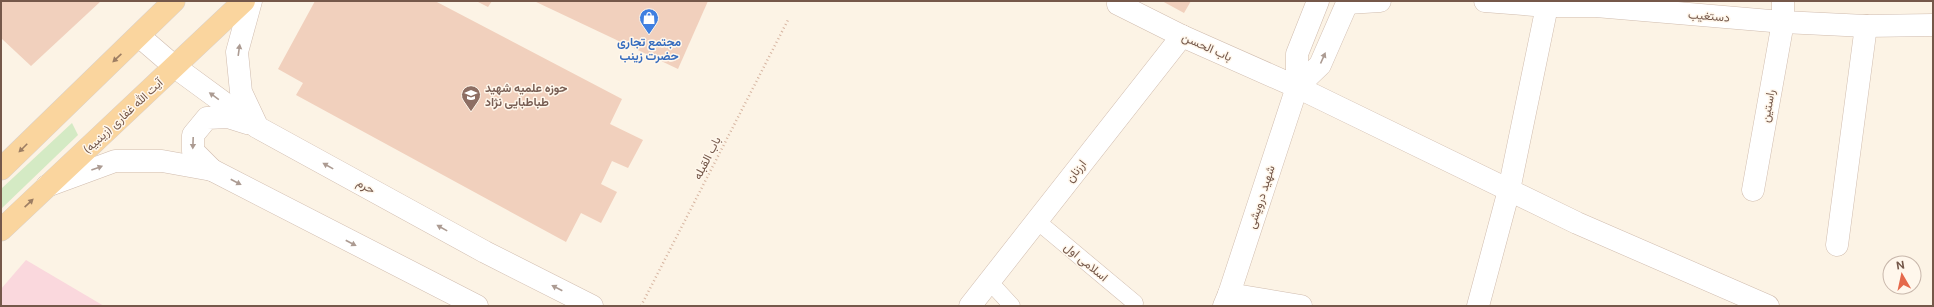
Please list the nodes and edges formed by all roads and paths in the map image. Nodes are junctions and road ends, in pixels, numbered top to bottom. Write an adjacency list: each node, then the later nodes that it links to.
1 (174, 1): 15 (main road)
2 (244, 1): 17 (main road, آیت الله غفاری (زینبیه))
3 (251, 1): 19 (street, one-way to 3)
4 (1318, 1): 18 (street, شهید درویشی)
5 (1380, 1): 7 (street)
6 (1485, 1): 10 (street, دستغیب)
7 (1347, 2): 18 (street, شهید درویشی, one-way to 7)
8 (1118, 4): 16 (street, باب الحسن)
9 (1596, 4): 10 (street, دستغیب); 11 (street, دستغیب)
10 (1547, 6): 23 (street)
11 (1783, 11): 14 (street, دستغیب); 24 (street, راستین)
12 (789, 18): 33 (path, باب القبله)
13 (1933, 25): 14 (street, دستغیب)
14 (1866, 26): 27 (street)
15 (139, 36): 17 (street); 20 (main road, one-way to 20)
16 (1182, 36): 18 (street, باب الحسن); 25 (street, ارزنان)
17 (175, 67): 19 (street, one-way to 17); 22 (main road, آیت الله غفاری (زینبیه))
18 (1297, 87): 23 (street, باب الحسن); 29 (street, شهید درویشی)
19 (257, 127): 21 (street, one-way to 21); 32 (street, حرم, one-way to 19)
20 (1, 169)
21 (212, 170): 22 (street, one-way to 21); 31 (street, one-way to 31)
22 (47, 186): 26 (main road, آیت الله غفاری (زینبیه), one-way to 22)
23 (1509, 190): 37 (street); 38 (street, باب الحسن)
24 (1753, 190)
25 (1037, 221): 28 (street, ارزنان); 30 (lane, اسلامی اول)
26 (1, 230)
27 (1837, 245)
28 (989, 281): 34 (street, ارزنان); 35 (lane)
29 (1227, 300): 36 (street)
30 (1135, 303)
31 (477, 306)
32 (592, 306)
33 (641, 306)
34 (970, 306)
35 (1012, 306)
36 (1301, 306)
37 (1478, 306)
38 (1768, 306)

